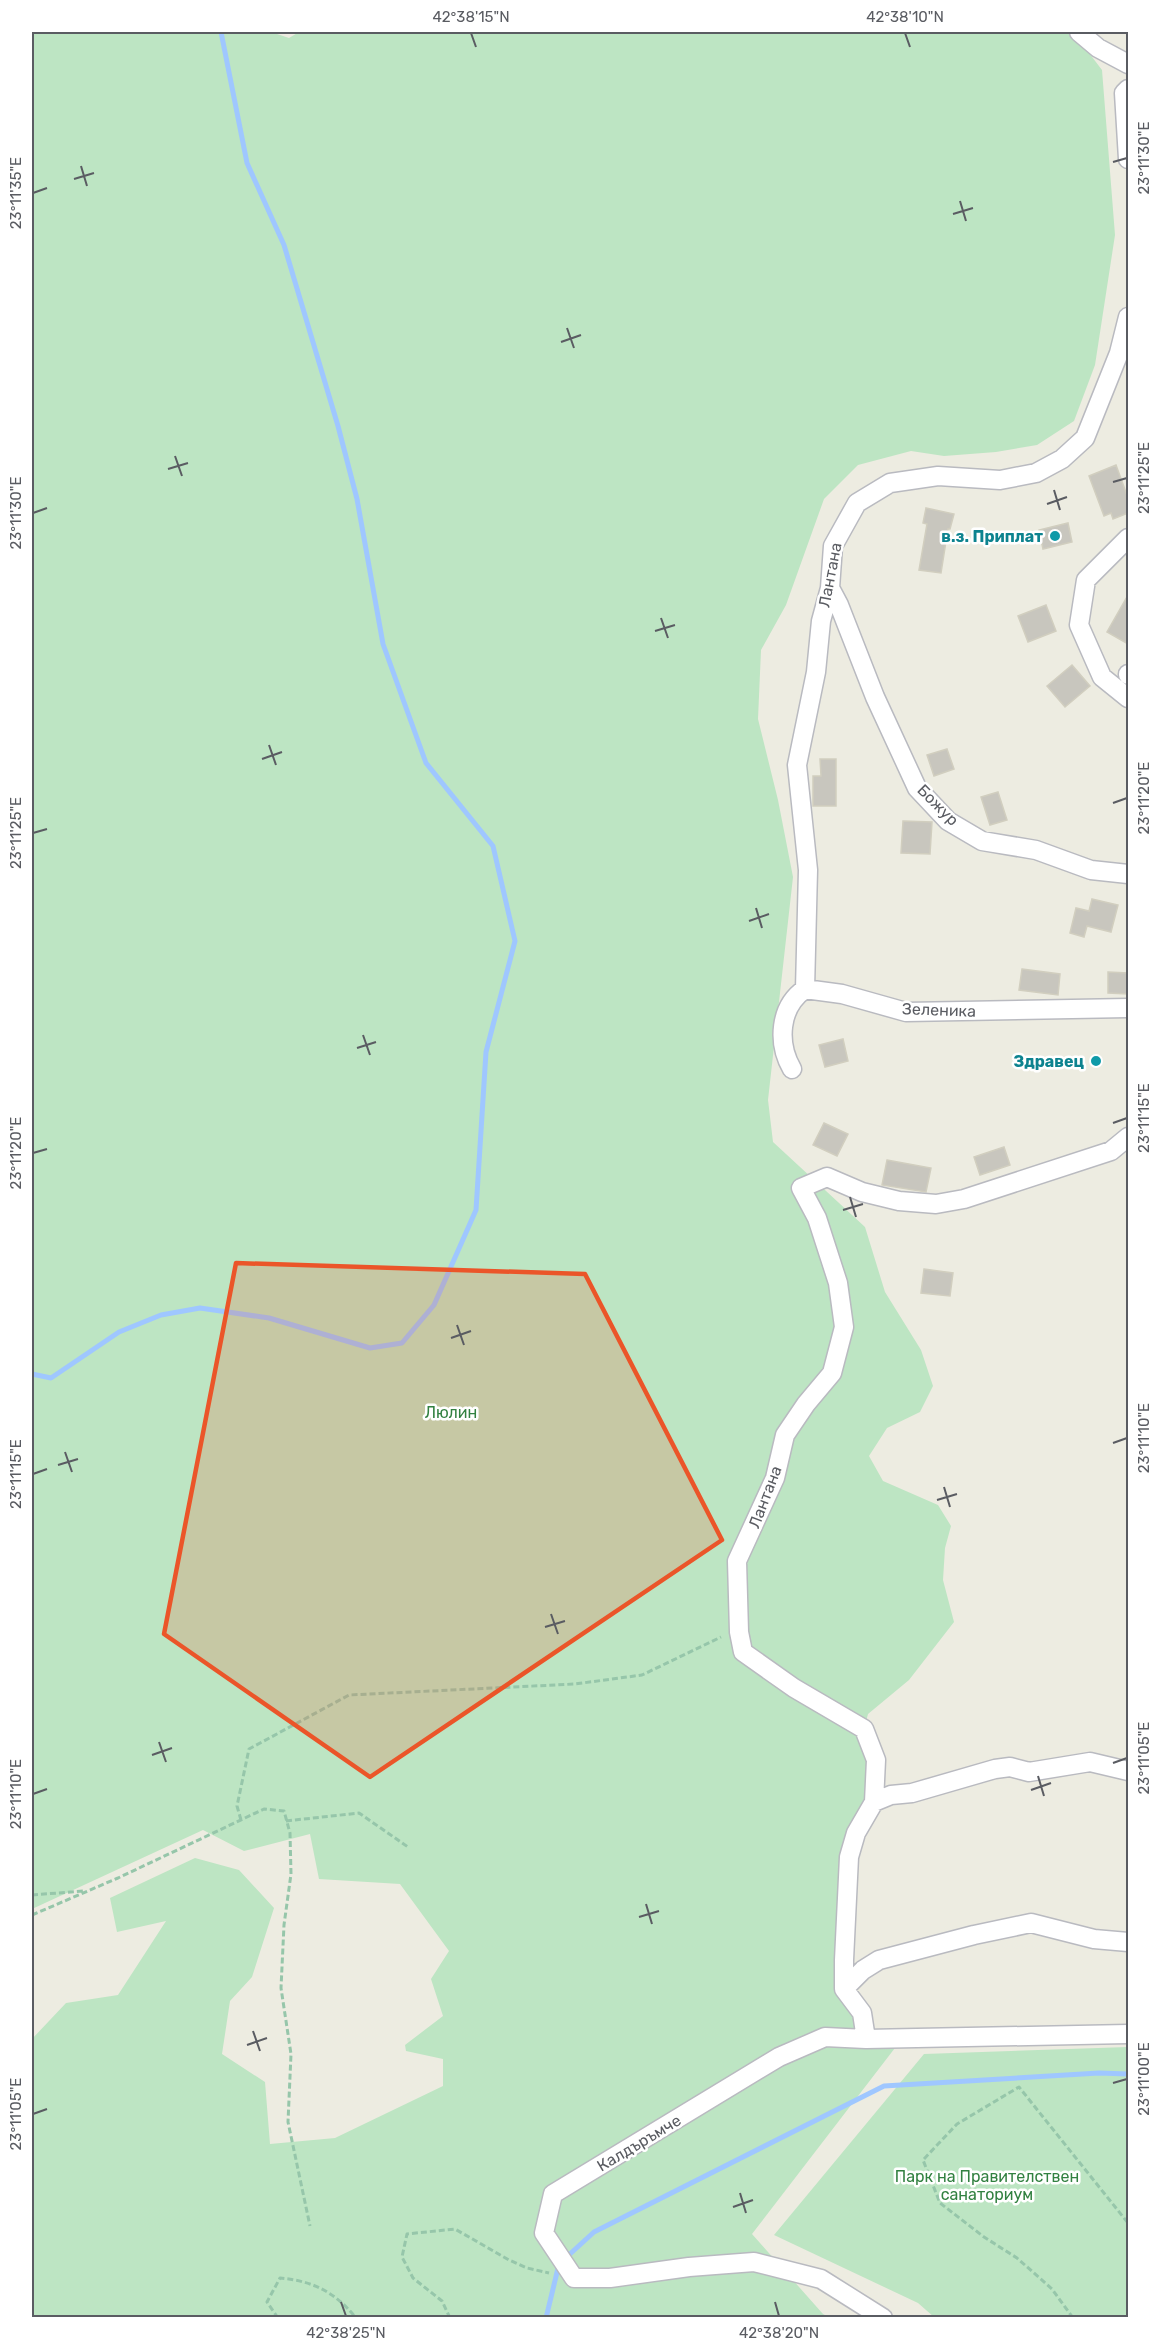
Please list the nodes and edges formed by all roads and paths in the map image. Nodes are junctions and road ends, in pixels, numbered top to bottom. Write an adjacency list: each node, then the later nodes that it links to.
1 (1079, 32): 2 (street)
2 (1128, 64)
3 (1128, 89): 4 (street)
4 (1128, 159)
5 (1128, 317): 7 (street, Лантана)
6 (1128, 538): 8 (street)
7 (830, 588): 9 (street, Божур); 10 (street, Лантана)
8 (1128, 698)
9 (1128, 874)
10 (805, 989): 11 (street, Зеленика); 12 (street)
11 (1128, 1008)
12 (792, 1069)
13 (1128, 1137): 15 (street, Лантана)
14 (730, 1632): 15 (street); 18 (path)
15 (743, 1652): 17 (street)
16 (1128, 1771): 17 (street)
17 (874, 1802): 25 (street)
18 (241, 1820): 19 (path); 21 (path)
19 (286, 1821): 20 (path); 29 (path)
20 (408, 1847)
21 (88, 1891): 22 (path); 23 (path)
22 (32, 1895)
23 (32, 1915)
24 (1128, 1942): 25 (street)
25 (844, 1989): 27 (street)
26 (1128, 2034): 27 (street, Калдъръмче)
27 (866, 2039): 30 (street, Калдъръмче)
28 (1128, 2223): 35 (path)
29 (309, 2226)
30 (571, 2275): 33 (path); 34 (street)
31 (278, 2318): 32 (path)
32 (356, 2318)
33 (450, 2318)
34 (883, 2318)
35 (1072, 2318)

